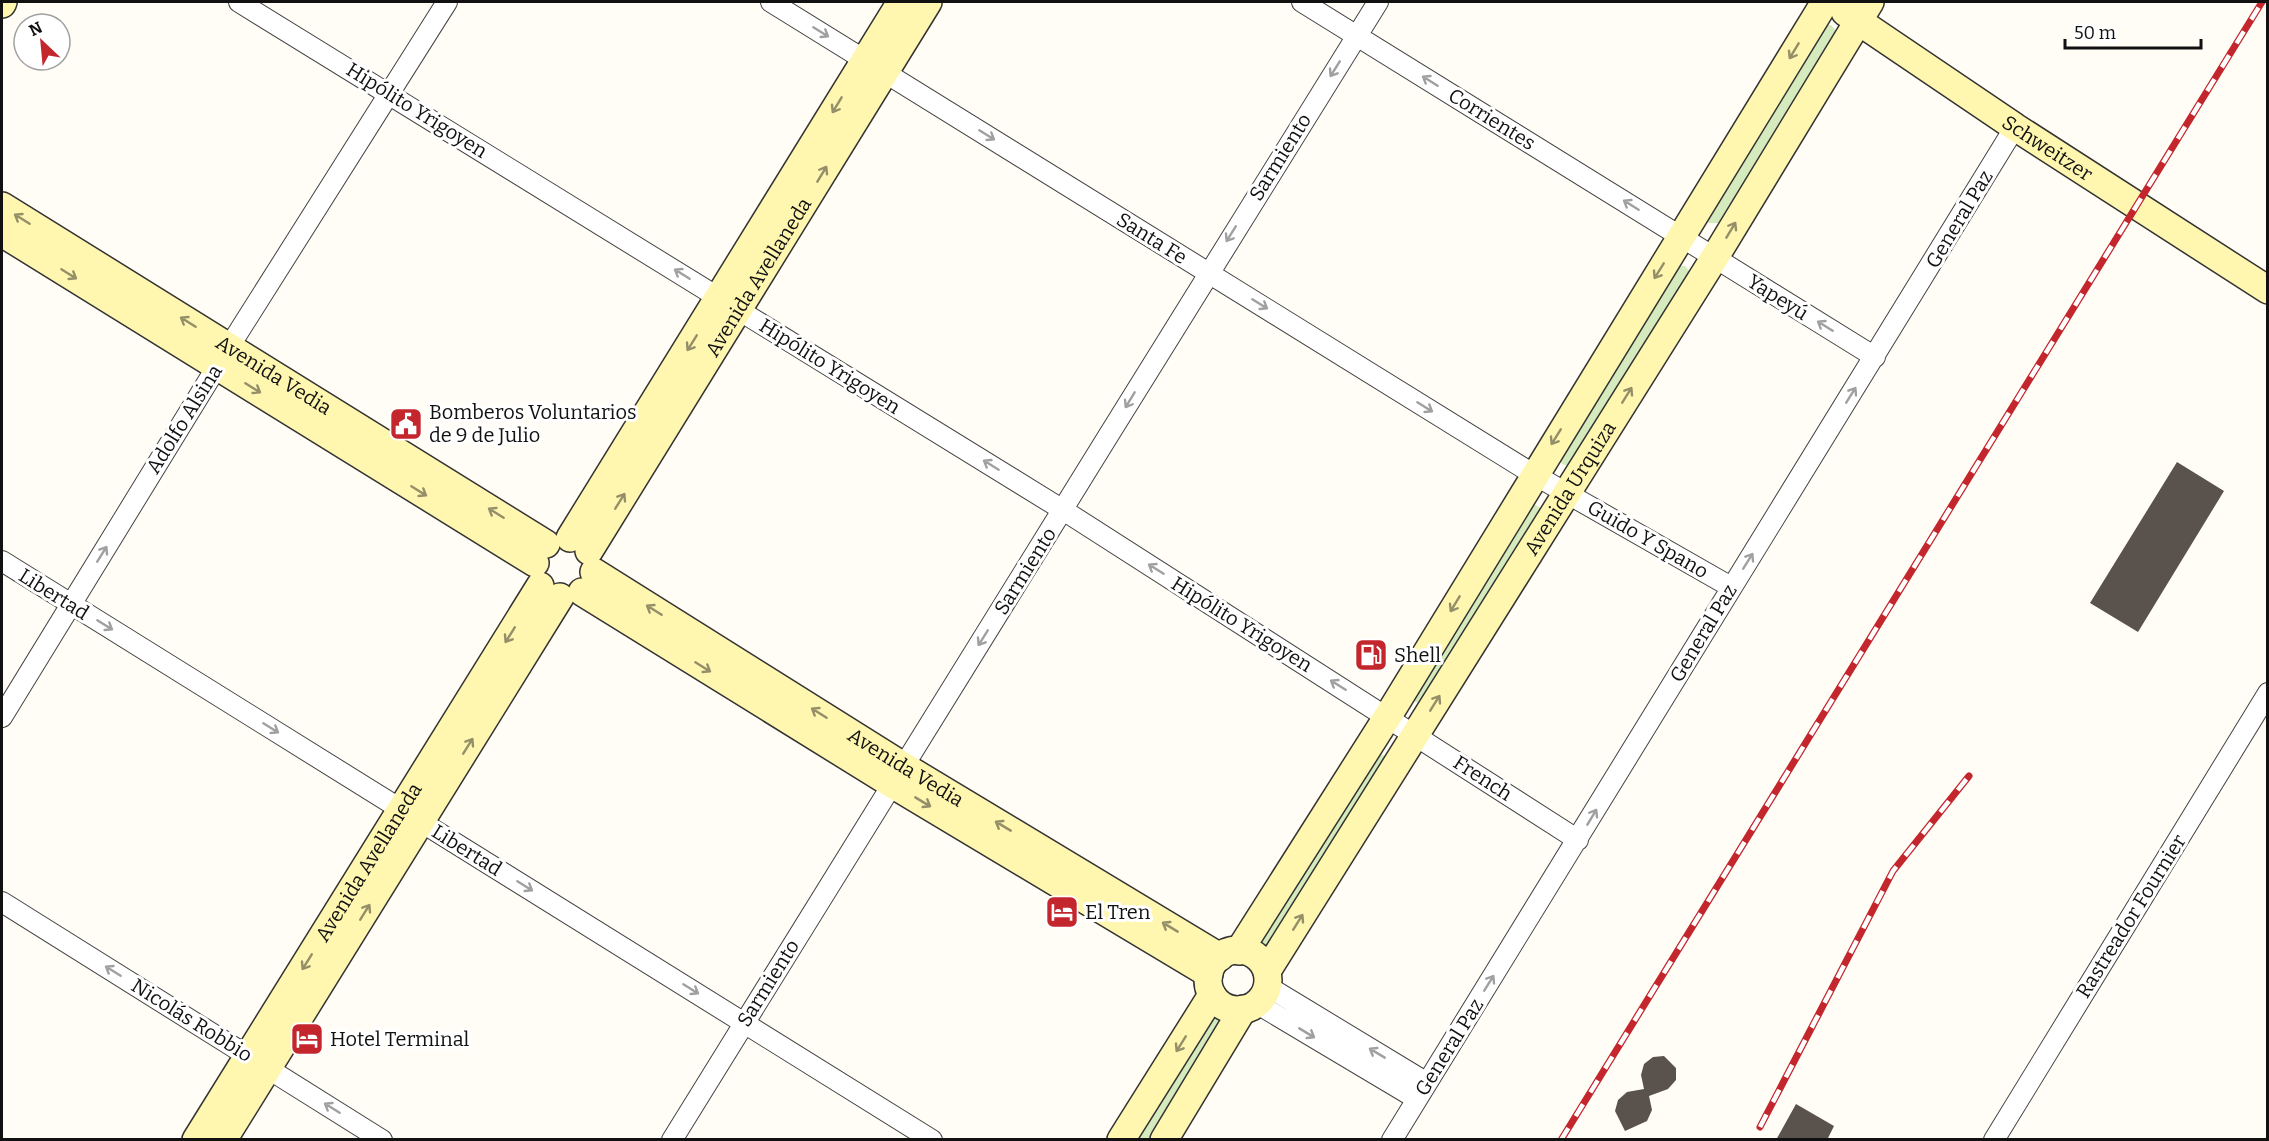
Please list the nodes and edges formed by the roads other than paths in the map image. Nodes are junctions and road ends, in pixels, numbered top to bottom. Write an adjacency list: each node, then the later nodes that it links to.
1 (239, 2): 13 (street, Hipólito Yrigoyen)
2 (447, 2): 13 (street, Adolfo Alsina)
3 (771, 2): 12 (street, Santa Fe, one-way to 12)
4 (901, 2): 12 (main road, Avenida Avellaneda)
5 (928, 2): 12 (main road, Avenida Avellaneda)
6 (1302, 2): 11 (street, Corrientes)
7 (1378, 2): 11 (street, Sarmiento)
8 (1825, 2): 17 (main road, Avenida Urquiza, one-way to 17)
9 (1833, 2): 10 (main road, Schweitzer)
10 (1864, 12): 14 (main road, Schweitzer); 18 (main road, Avenida Urquiza, one-way to 10)
11 (1357, 35): 17 (street, Corrientes, one-way to 11); 19 (street, Sarmiento, one-way to 19)
12 (874, 65): 19 (street, Santa Fe, one-way to 19); 21 (main road, Avenida Avellaneda)
13 (390, 94): 21 (street, Hipólito Yrigoyen, one-way to 13); 22 (street, Adolfo Alsina)
14 (2015, 127): 20 (main road, Schweitzer); 23 (street, General Paz)
15 (2, 206): 22 (main road, Avenida Vedia, one-way to 15)
16 (2, 233): 22 (main road, Avenida Vedia, one-way to 22)
17 (1681, 236): 18 (street, Yapeyú); 24 (main road, Avenida Urquiza, one-way to 24)
18 (1715, 257): 23 (street, Yapeyú, one-way to 18); 25 (main road, Avenida Urquiza, one-way to 18)
19 (1207, 272): 24 (street, Santa Fe, one-way to 24); 26 (street, Sarmiento, one-way to 26)
20 (2268, 290)
21 (730, 304): 26 (street, Hipólito Yrigoyen, one-way to 21); 28 (main road, Avenida Avellaneda)
22 (223, 357): 28 (main road, Avenida Vedia); 30 (street, Adolfo Alsina, one-way to 22)
23 (1875, 357): 29 (street, General Paz, one-way to 23)
24 (1533, 474): 25 (street, Guido Y Spano); 32 (main road, Avenida Urquiza, one-way to 32)
25 (1566, 493): 29 (street, Guido Y Spano); 34 (main road, Avenida Urquiza, one-way to 25)
26 (1063, 510): 32 (street, Hipólito Yrigoyen, one-way to 26); 35 (street, Sarmiento, one-way to 35)
27 (2, 561): 30 (street, Libertad)
28 (565, 568): 35 (main road, Avenida Vedia); 36 (main road, Avenida Avellaneda)
29 (1731, 587): 37 (street, General Paz, one-way to 29)
30 (71, 604): 33 (street, Adolfo Alsina); 36 (street, Libertad, one-way to 36)
31 (2268, 693): 52 (street, Rastreador Fournier)
32 (1388, 716): 34 (street, French); 39 (main road, Avenida Urquiza)
33 (2, 717)
34 (1415, 734): 37 (street, French); 40 (main road, Avenida Urquiza, one-way to 34)
35 (898, 775): 39 (main road, Avenida Vedia); 41 (street, Sarmiento)
36 (411, 815): 41 (street, Libertad, one-way to 41); 42 (main road, Avenida Avellaneda)
37 (1578, 840): 43 (street, General Paz, one-way to 37)
38 (2, 902): 42 (street, Nicolás Robbio, one-way to 38)
39 (1220, 969): 40 (main road); 40 (main road); 49 (main road, Avenida Urquiza, one-way to 49)
40 (1258, 993): 43 (street); 50 (main road, Avenida Urquiza)
41 (744, 1022): 47 (street, Sarmiento); 48 (street, Libertad)
42 (258, 1062): 44 (main road, Avenida Avellaneda); 45 (main road, Avenida Avellaneda); 46 (street, Nicolás Robbio, one-way to 42)
43 (1422, 1091): 51 (street, General Paz)
44 (196, 1140)
45 (223, 1140)
46 (382, 1140)
47 (672, 1140)
48 (932, 1140)
49 (1121, 1140)
50 (1164, 1140)
51 (1392, 1140)
52 (1994, 1140)

